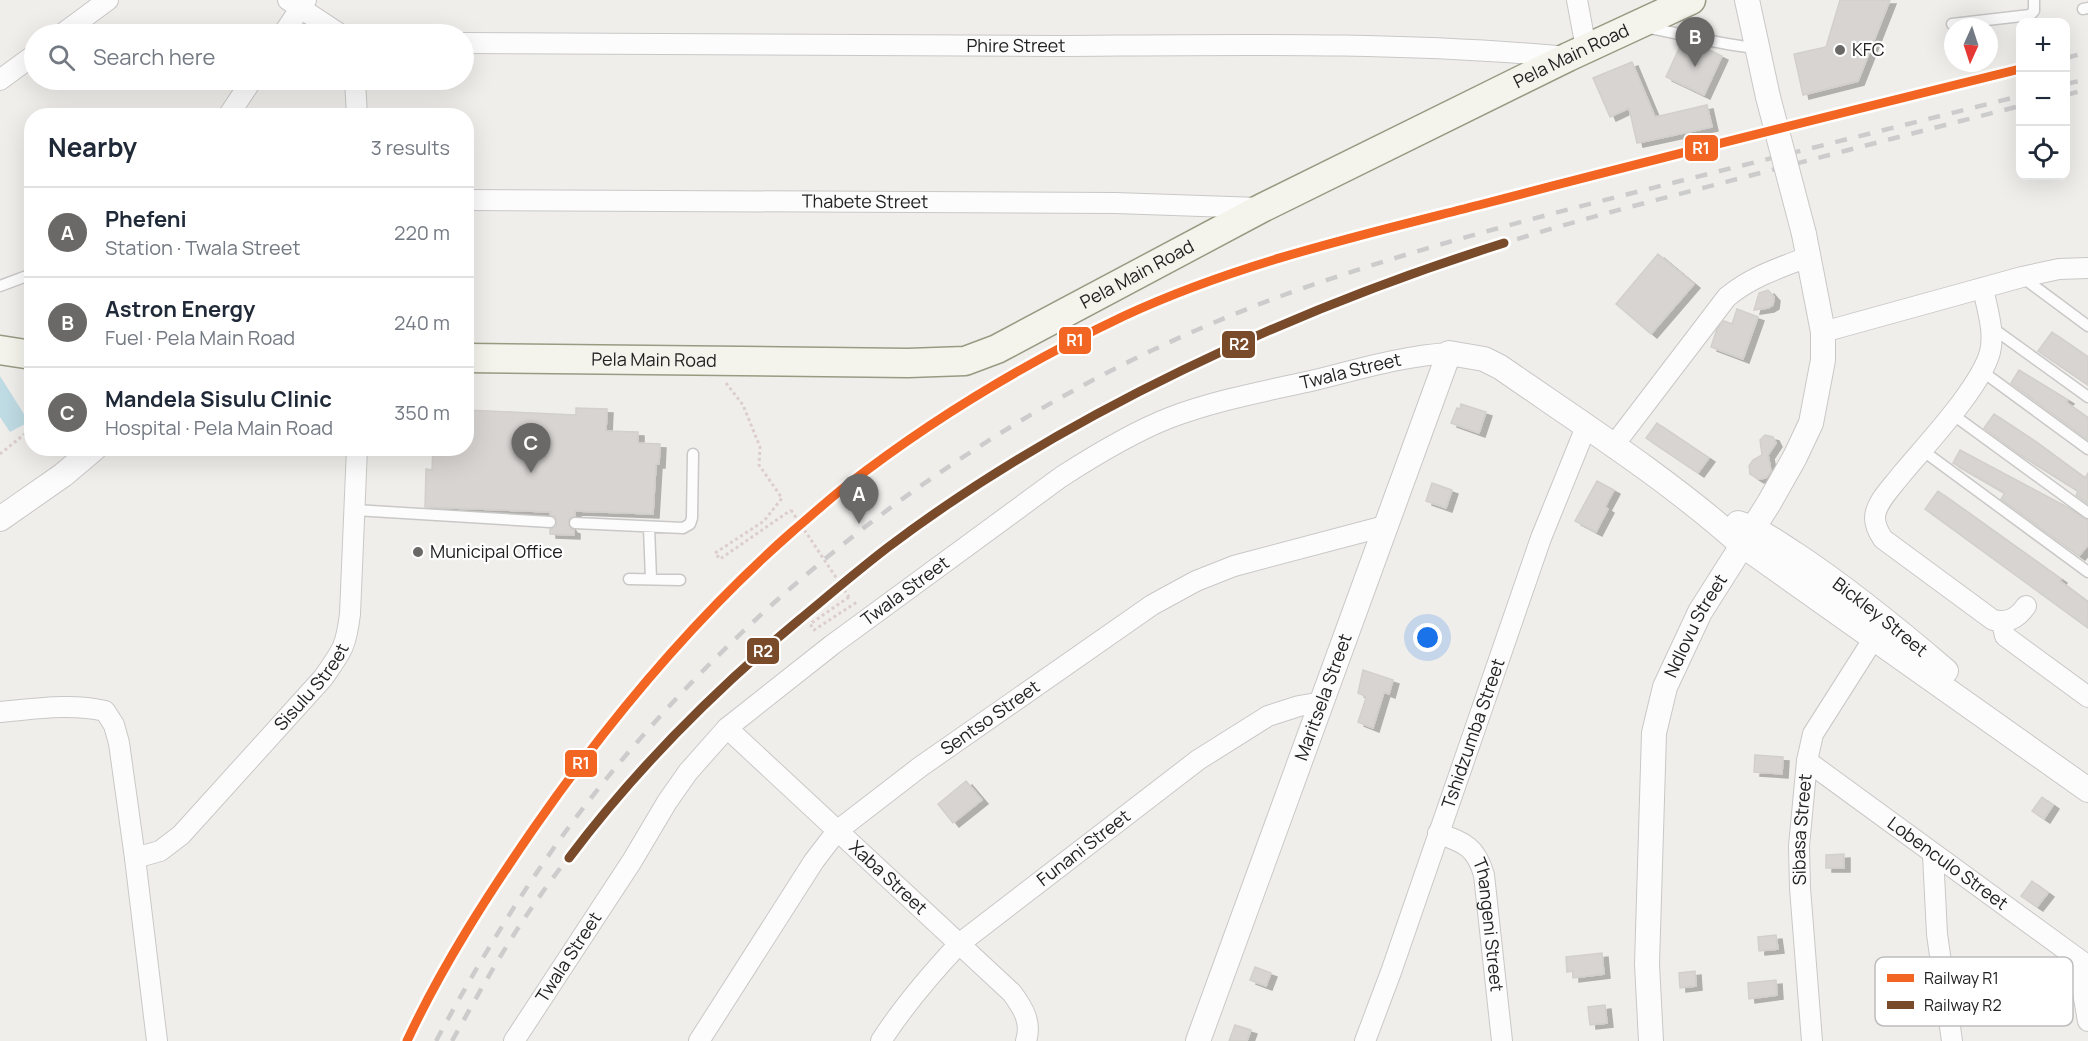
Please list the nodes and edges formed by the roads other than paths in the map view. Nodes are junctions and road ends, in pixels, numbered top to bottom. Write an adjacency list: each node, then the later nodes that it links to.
1 (108, 0): 8 (street)
2 (1577, 0): 14 (street)
3 (1691, 0): 11 (main road, Pela Main Road)
4 (1747, 0): 13 (street, Ndlovu Street)
5 (2034, 0): 7 (lane)
6 (298, 3): 9 (street); 10 (street)
7 (1998, 19)
8 (76, 24)
9 (288, 24)
10 (326, 24)
11 (1636, 25): 13 (lane); 14 (main road, Pela Main Road)
12 (474, 43): 14 (street, Phire Street)
13 (1757, 48): 23 (street, Ndlovu Street, bridge)
14 (1577, 52): 22 (main road, Pela Main Road)
15 (24, 62): 16 (street)
16 (0, 80)
17 (245, 90): 19 (street)
18 (356, 90): 20 (street)
19 (233, 108)
20 (357, 108)
21 (474, 200): 22 (street, Thabete Street)
22 (1262, 208): 35 (main road, Pela Main Road)
23 (1806, 245): 31 (street, Ndlovu Street); 40 (street)
24 (2088, 268): 26 (street)
25 (24, 277): 27 (lane)
26 (2022, 277): 28 (street); 29 (lane)
27 (0, 286)
28 (1983, 288): 30 (street); 31 (street)
29 (2088, 326)
30 (1991, 327): 36 (street); 37 (lane)
31 (1823, 332): 53 (street, Ndlovu Street)
32 (0, 350): 34 (main road)
33 (1449, 353): 39 (street, Bickley Street); 51 (street, Maritsela Street); 64 (street, Twala Street)
34 (24, 354)
35 (474, 358)
36 (1983, 372): 38 (street); 41 (lane)
37 (2088, 397)
38 (1952, 414): 42 (street); 47 (lane)
39 (1586, 427): 40 (street, Bickley Street); 69 (street, Tshidzumba Street)
40 (1614, 445): 53 (street, Bickley Street)
41 (2088, 449)
42 (1922, 450): 54 (lane); 59 (street)
43 (693, 453): 52 (lane)
44 (86, 456): 48 (street)
45 (357, 456): 46 (street, Sisulu Street)
46 (355, 510): 49 (lane); 71 (street, Sisulu Street)
47 (2088, 513)
48 (0, 519)
49 (550, 522)
50 (575, 523): 52 (lane)
51 (1385, 526): 62 (street, Maritsela Street); 68 (street, Sentso Street)
52 (649, 527): 56 (lane)
53 (1748, 536): 60 (street, Bickley Street); 65 (street, Bickley Street); 85 (street, Ndlovu Street)
54 (2088, 572)
55 (628, 579): 56 (lane)
56 (651, 579): 57 (lane)
57 (680, 580)
58 (2026, 606): 59 (street)
59 (2001, 622): 61 (street)
60 (1874, 638): 65 (street, Bickley Street); 66 (street, Sibasa Street)
61 (2088, 697)
62 (1322, 702): 72 (street, Funani Street); 82 (street, Maritsela Street)
63 (0, 712): 71 (street)
64 (727, 728): 68 (street, Xaba Street); 78 (street, Twala Street)
65 (2034, 751): 67 (street, Bickley Street)
66 (1807, 761): 70 (street, Lobenculo Street); 86 (street, Sibasa Street)
67 (2088, 790)
68 (837, 831): 72 (street, Xaba Street); 79 (street, Sentso Street)
69 (1438, 833): 83 (street, Tshidzumba Street); 84 (street, Thangeni Street)
70 (1933, 855): 73 (street); 74 (street, Lobenculo Street)
71 (135, 858): 77 (street)
72 (959, 944): 80 (street, Funani Street); 81 (street, Xaba Street)
73 (1940, 957)
74 (2082, 962): 75 (street)
75 (2088, 1021)
76 (1950, 1026): 87 (street)
77 (157, 1041)
78 (514, 1041)
79 (699, 1041)
80 (881, 1041)
81 (1026, 1041)
82 (1198, 1041)
83 (1365, 1041)
84 (1502, 1041)
85 (1651, 1041)
86 (1812, 1041)
87 (1952, 1041)

